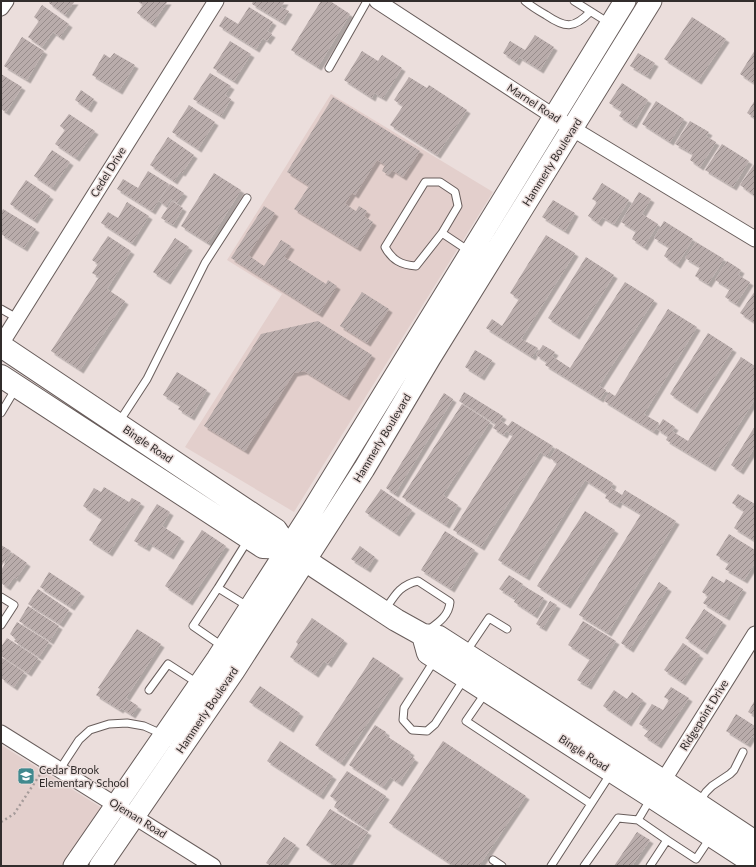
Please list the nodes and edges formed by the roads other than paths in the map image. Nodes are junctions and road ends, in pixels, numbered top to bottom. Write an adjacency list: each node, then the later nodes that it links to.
1 (6, 1): 9 (street)
2 (216, 1): 21 (street, Cedel Drive)
3 (367, 1): 12 (lane)
4 (376, 1): 13 (street, Marnel Road)
5 (525, 1): 10 (lane)
6 (574, 1): 10 (lane)
7 (625, 1): 11 (main road, Hammerly Boulevard)
8 (651, 1): 14 (main road, Hammerly Boulevard)
9 (1, 8)
10 (590, 12): 11 (lane)
11 (610, 24): 13 (main road, Hammerly Boulevard)
12 (328, 68)
13 (554, 117): 14 (street, Marnel Road); 18 (main road, Hammerly Boulevard)
14 (573, 129): 17 (street, Marnel Road); 22 (main road, Hammerly Boulevard)
15 (247, 198): 26 (lane)
16 (442, 233): 16 (lane); 18 (lane)
17 (755, 239)
18 (471, 253): 20 (main road, Hammerly Boulevard)
19 (1, 309): 21 (lane)
20 (433, 314): 22 (main road); 29 (main road, Hammerly Boulevard)
21 (17, 318): 23 (street, Cedel Drive)
22 (451, 324): 29 (main road, Hammerly Boulevard)
23 (1, 345): 26 (main road, Bingle Road)
24 (9, 381): 25 (lane); 27 (main road, Bingle Road)
25 (1, 413)
26 (126, 429): 27 (main road); 29 (main road, Bingle Road)
27 (121, 455): 28 (main road, Bingle Road)
28 (249, 538): 29 (main road, Bingle Road); 30 (lane)
29 (297, 554): 32 (main road, Hammerly Boulevard); 33 (main road, Bingle Road); 53 (main road, Hammerly Boulevard)
30 (218, 588): 32 (lane); 38 (lane)
31 (1, 596): 34 (lane)
32 (250, 608): 38 (main road, Hammerly Boulevard)
33 (384, 612): 37 (main road, Bingle Road); 37 (lane)
34 (1, 625)
35 (507, 629): 39 (lane)
36 (755, 634): 49 (street, Ridgepoint Drive)
37 (423, 635): 39 (main road, Bingle Road); 40 (main road, Bingle Road)
38 (224, 647): 42 (main road, Hammerly Boulevard)
39 (465, 654): 41 (main road, Bingle Road)
40 (436, 658): 41 (main road, Bingle Road); 41 (lane)
41 (480, 680): 48 (main road, Bingle Road); 49 (main road, Bingle Road); 51 (lane)
42 (199, 684): 43 (lane); 45 (main road, Hammerly Boulevard)
43 (149, 690)
44 (1, 733): 47 (street, Ojeman Road)
45 (164, 735): 47 (lane); 50 (main road, Hammerly Boulevard)
46 (743, 752): 52 (lane)
47 (54, 766): 50 (street, Ojeman Road)
48 (612, 771): 49 (main road, Bingle Road); 51 (lane)
49 (658, 789): 52 (main road, Bingle Road); 54 (lane); 55 (main road, Bingle Road)
50 (116, 804): 53 (street, Ojeman Road); 60 (main road, Hammerly Boulevard)
51 (591, 804): 64 (lane)
52 (697, 804): 57 (main road, Bingle Road)
53 (135, 816): 61 (main road, Hammerly Boulevard); 62 (street, Ojeman Road)
54 (638, 820): 56 (lane); 65 (lane)
55 (712, 836): 56 (lane); 59 (main road, Bingle Road)
56 (667, 840): 66 (lane)
57 (755, 842)
58 (493, 860): 63 (lane)
59 (755, 864)
60 (74, 866)
61 (100, 866)
62 (213, 866)
63 (502, 866)
64 (551, 866)
65 (584, 866)
66 (650, 866)

